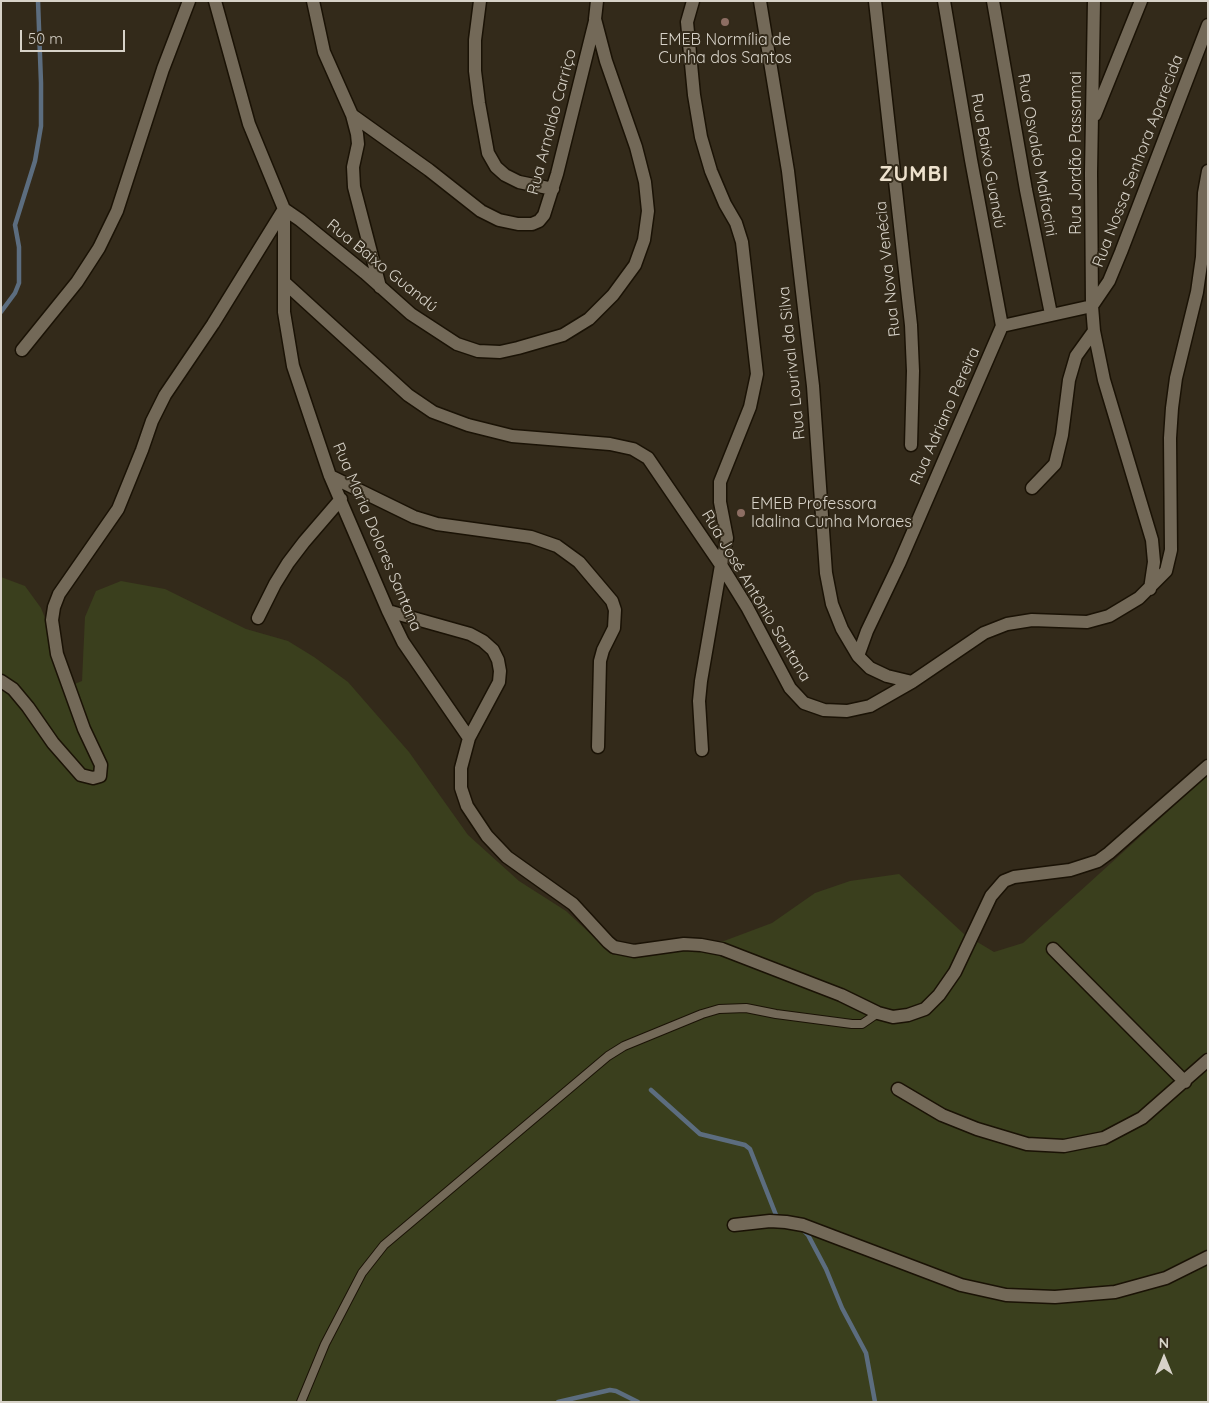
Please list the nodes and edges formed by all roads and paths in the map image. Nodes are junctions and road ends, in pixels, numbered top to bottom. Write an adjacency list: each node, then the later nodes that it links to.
1 (189, 1): 26 (street)
2 (215, 1): 19 (street, Rua Maria Dolores Santana)
3 (313, 1): 15 (street)
4 (480, 1): 18 (street)
5 (597, 1): 13 (street, Rua Baixo Guandú)
6 (693, 1): 31 (street)
7 (760, 1): 35 (street, Rua Lourival da Silva)
8 (875, 1): 27 (street, Rua Nova Venécia)
9 (944, 1): 24 (street, Rua Baixo Guandú)
10 (993, 1): 23 (street, Rua Osvaldo Malfacini)
11 (1094, 1): 16 (street, Rua Jordão Passamai)
12 (1141, 1): 16 (street)
13 (595, 19): 18 (street, Rua Arnaldo Carriço); 21 (street, Rua Baixo Guandú)
14 (1208, 25): 22 (street, Rua Nossa Senhora Aparecida)
15 (352, 115): 18 (street, Rua Arnaldo Carriço); 21 (street)
16 (1092, 123): 22 (street, Rua Jordão Passamai)
17 (1208, 171): 32 (street, Rua José Antônio Santana)
18 (552, 189)
19 (284, 209): 20 (street, Rua Maria Dolores Santana); 21 (street, Rua Baixo Guandú); 36 (street)
20 (284, 282): 28 (street, Rua Maria Dolores Santana); 31 (street, Rua José Antônio Santana)
21 (380, 287)
22 (1092, 306): 23 (street); 25 (street, Rua Jordão Passamai)
23 (1051, 314): 24 (street)
24 (1002, 326): 35 (street, Rua Adriano Pereira)
25 (1094, 330): 29 (street); 32 (street, Rua Jordão Passamai)
26 (22, 350)
27 (911, 445)
28 (330, 476): 30 (street, Rua Maria Dolores Santana); 39 (street)
29 (1032, 488)
30 (341, 499): 33 (street, Rua Maria Dolores Santana); 34 (street)
31 (721, 565): 37 (street, Rua José Antônio Santana); 40 (street)
32 (1150, 589): 37 (street, Rua José Antônio Santana)
33 (388, 611): 38 (street, Rua Maria Dolores Santana); 38 (street)
34 (258, 618)
35 (858, 656): 37 (street, Rua Lourival da Silva)
36 (1, 681)
37 (912, 682)
38 (469, 738): 43 (street)
39 (598, 747)
40 (702, 750)
41 (1208, 766): 43 (street)
42 (1053, 949): 45 (street)
43 (878, 1013): 49 (lane)
44 (1208, 1060): 45 (street)
45 (1185, 1082): 46 (street)
46 (898, 1089)
47 (734, 1225): 48 (street)
48 (1208, 1257)
49 (301, 1402)

